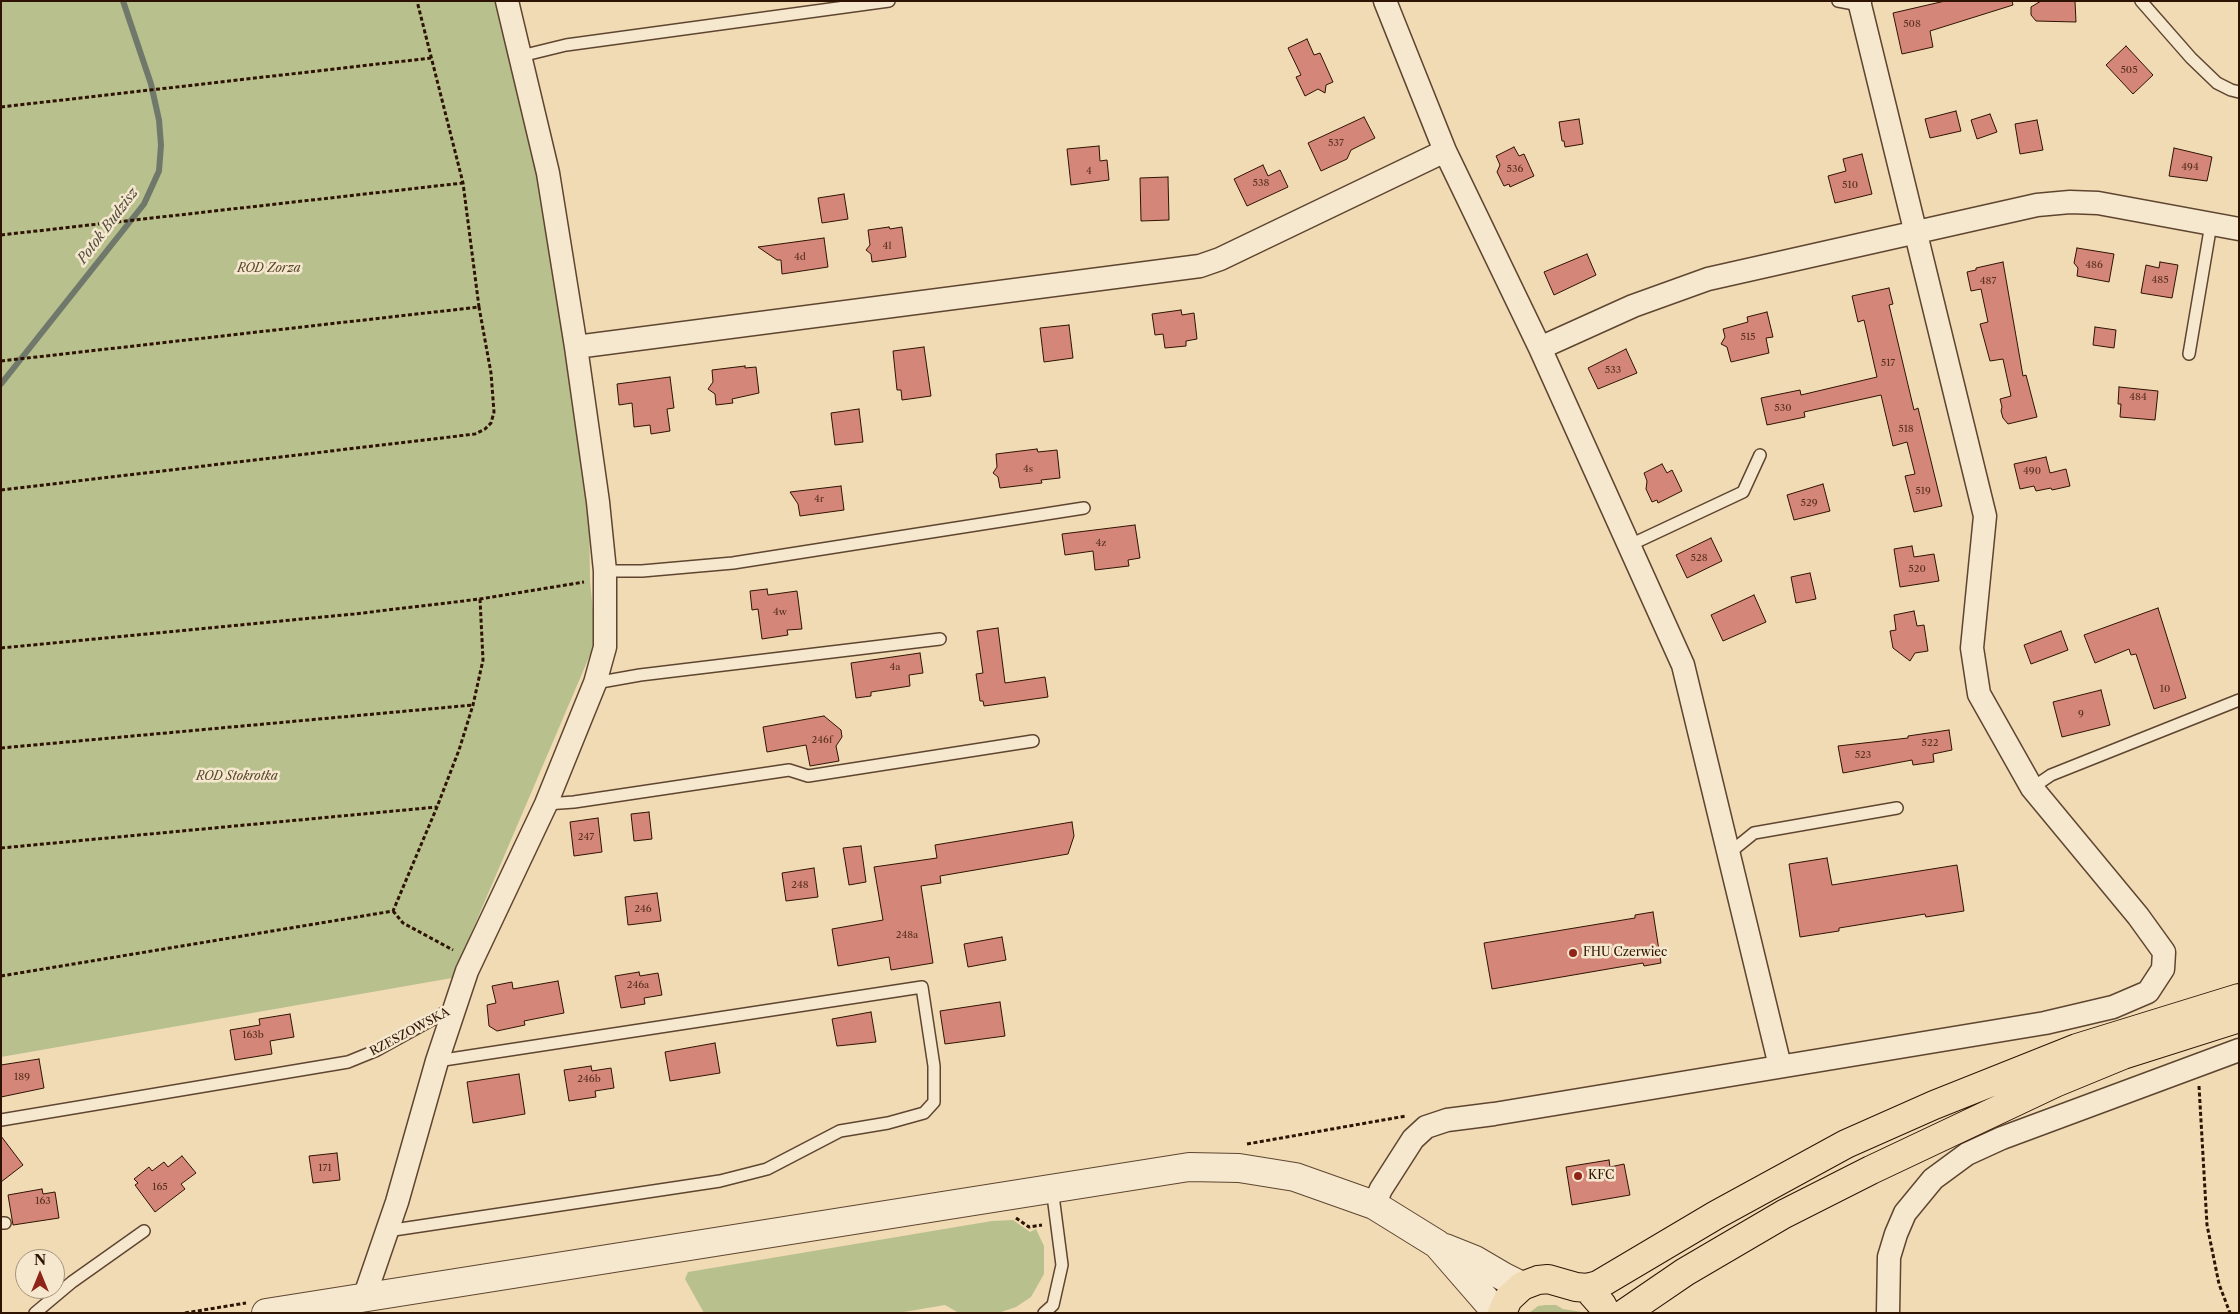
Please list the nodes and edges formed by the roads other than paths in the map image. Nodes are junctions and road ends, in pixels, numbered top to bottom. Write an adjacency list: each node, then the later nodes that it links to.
1 (507, 1): 6 (street)
2 (889, 1): 6 (lane)
3 (1385, 1): 8 (street)
4 (2141, 1): 7 (lane)
5 (1853, 2): 11 (street)
6 (521, 56): 12 (street)
7 (2239, 92)
8 (1445, 150): 12 (street); 13 (street)
9 (2211, 224): 10 (street); 11 (street); 14 (lane)
10 (2239, 229)
11 (1916, 233): 13 (street); 23 (street)
12 (576, 347): 18 (street)
13 (1540, 348): 17 (street)
14 (2189, 354)
15 (1760, 455): 17 (lane)
16 (1084, 508): 18 (lane)
17 (1630, 545): 26 (street)
18 (600, 578): 20 (street)
19 (940, 639): 20 (lane)
20 (595, 683): 24 (street)
21 (2239, 700): 23 (lane)
22 (1033, 740): 24 (lane)
23 (2032, 788): 32 (street)
24 (546, 804): 28 (street)
25 (1897, 808): 26 (lane)
26 (1728, 854): 32 (street)
27 (2239, 998): 40 (main road)
28 (453, 1008): 31 (street, RZESZOWSKA); 33 (lane, RZESZOWSKA)
29 (2239, 1018): 48 (main road)
30 (2239, 1050): 49 (street)
31 (437, 1061): 36 (street, RZESZOWSKA); 36 (lane)
32 (1780, 1066): 35 (street)
33 (1, 1120)
34 (1052, 1188): 35 (street); 41 (street); 44 (lane)
35 (1374, 1205): 38 (street)
36 (387, 1231): 41 (street, RZESZOWSKA)
37 (144, 1232): 42 (lane)
38 (1437, 1244): 39 (street); 45 (street)
39 (1522, 1286): 40 (main road); 46 (main road)
40 (1587, 1288): 47 (main road)
41 (364, 1298): 43 (street)
42 (34, 1313)
43 (266, 1313)
44 (1044, 1313)
45 (1497, 1313)
46 (1502, 1313)
47 (1606, 1313)
48 (1625, 1313)
49 (1888, 1313)

